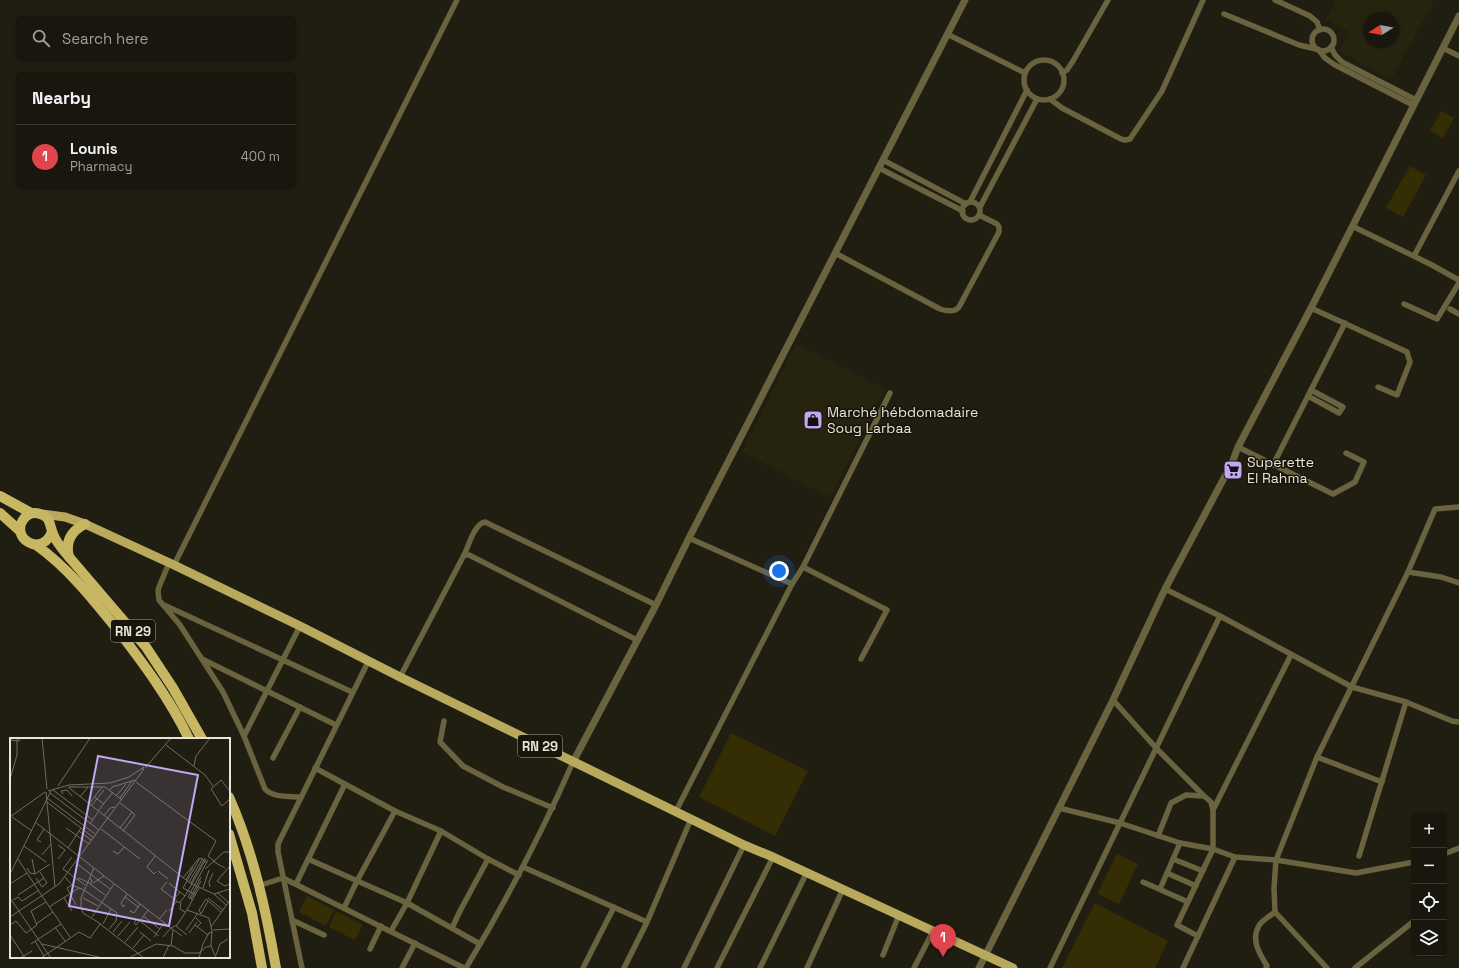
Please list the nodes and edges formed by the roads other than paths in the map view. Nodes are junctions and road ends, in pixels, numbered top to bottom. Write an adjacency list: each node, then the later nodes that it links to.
1 (456, 0): 57 (street)
2 (965, 0): 9 (street)
3 (1108, 0): 15 (street)
4 (1203, 0): 18 (street)
5 (1275, 0): 8 (street)
6 (1224, 14): 12 (street)
7 (1459, 16): 11 (street)
8 (1320, 30): 10 (street); 12 (street)
9 (947, 34): 14 (street); 20 (street)
10 (1331, 47): 12 (street); 19 (street)
11 (1443, 48): 13 (street); 19 (street)
12 (1318, 50): 19 (street)
13 (1459, 56)
14 (1025, 73): 15 (street); 16 (street)
15 (1062, 73): 18 (street)
16 (1027, 90): 17 (street); 23 (street)
17 (1037, 98): 18 (street); 24 (street)
18 (1050, 99)
19 (1415, 103): 27 (street)
20 (883, 160): 21 (street); 23 (street)
21 (879, 168): 25 (street); 28 (street)
22 (1459, 171): 29 (street)
23 (968, 203): 24 (street); 25 (street)
24 (980, 207): 26 (street)
25 (963, 211): 26 (street)
26 (980, 215): 28 (street)
27 (1352, 226): 29 (street); 33 (street)
28 (835, 253): 53 (street)
29 (1414, 256): 30 (street)
30 (1459, 279)
31 (1459, 283): 32 (street)
32 (1404, 304)
33 (1311, 308): 36 (street); 41 (street)
34 (1450, 309): 35 (street)
35 (1459, 314)
36 (1345, 323): 37 (street); 38 (street)
37 (1378, 387)
38 (1311, 390): 40 (street); 40 (street)
39 (890, 393): 58 (street)
40 (1308, 396): 43 (street)
41 (1238, 447): 43 (street); 62 (street)
42 (1346, 453): 43 (street)
43 (1273, 465)
44 (0, 496): 47 (highway)
45 (1459, 507): 59 (street)
46 (0, 513): 52 (highway)
47 (31, 514): 48 (highway); 52 (highway)
48 (42, 514): 49 (main road, RN 29); 51 (highway)
49 (69, 518): 50 (main road, RN 29); 51 (main road)
50 (85, 524): 56 (highway); 57 (main road, RN 29)
51 (52, 529): 54 (highway); 56 (highway, RN 29)
52 (20, 531): 54 (highway)
53 (689, 538): 61 (street); 64 (street)
54 (36, 545): 84 (highway, RN 29)
55 (464, 555): 64 (street); 67 (street); 73 (street)
56 (69, 557): 85 (highway, RN 29)
57 (172, 564): 63 (street); 66 (main road, RN 29)
58 (803, 567): 61 (street); 71 (street)
59 (1408, 572): 60 (street); 74 (street)
60 (1459, 583)
61 (792, 584): 100 (street)
62 (1165, 589): 65 (street); 77 (street)
63 (162, 604): 69 (street); 70 (street)
64 (656, 605): 67 (street)
65 (1220, 616): 68 (street); 86 (street)
66 (300, 626): 70 (street); 72 (main road, RN 29)
67 (637, 640): 89 (street)
68 (1291, 655): 74 (street); 98 (street)
69 (201, 658): 75 (street); 83 (street)
70 (283, 659): 75 (street); 76 (street)
71 (861, 659)
72 (368, 662): 73 (main road, RN 29); 76 (street)
73 (400, 677): 89 (main road, RN 29)
74 (1352, 687): 78 (street); 88 (street)
75 (267, 691): 79 (street); 83 (street)
76 (352, 692): 82 (street)
77 (1113, 700): 86 (street); 97 (street)
78 (1406, 702): 81 (street); 91 (street)
79 (300, 707): 82 (street); 87 (street)
80 (444, 722): 96 (street)
81 (1459, 722)
82 (336, 725): 90 (street)
83 (244, 736): 94 (street)
84 (188, 738)
85 (201, 738)
86 (1156, 748): 93 (street); 102 (street)
87 (273, 758)
88 (1317, 758): 91 (street); 117 (street)
89 (573, 762): 96 (street); 100 (main road, RN 29)
90 (315, 768): 92 (street); 94 (street)
91 (1382, 782): 111 (street)
92 (345, 784): 99 (street); 114 (street)
93 (1204, 796): 98 (street); 104 (street)
94 (301, 797): 124 (street)
95 (230, 800): 128 (highway)
96 (553, 808): 119 (street)
97 (1059, 808): 102 (street); 151 (street)
98 (1213, 810): 109 (street)
99 (395, 811): 103 (street); 125 (street)
100 (676, 811): 101 (main road, RN 29)
101 (691, 819): 107 (main road, RN 29); 139 (street)
102 (1120, 823): 104 (street); 166 (street)
103 (441, 831): 115 (street); 133 (street)
104 (1158, 836): 106 (street)
105 (230, 837): 152 (highway)
106 (1180, 843): 109 (street); 116 (street)
107 (744, 845): 112 (main road, RN 29); 159 (street)
108 (1459, 848): 110 (street)
109 (1213, 849): 113 (street); 120 (street)
110 (1447, 853)
111 (1359, 856)
112 (773, 857): 121 (main road, RN 29); 160 (street)
113 (1235, 857): 117 (street); 146 (street)
114 (308, 859): 125 (street); 127 (street)
115 (488, 859): 123 (street); 142 (street)
116 (1173, 859): 120 (street); 122 (street)
117 (1276, 860): 118 (street); 136 (street)
118 (1411, 863)
119 (523, 867): 123 (street); 134 (street)
120 (1203, 871): 129 (street)
121 (807, 872): 130 (main road, RN 29); 161 (street)
122 (1167, 873): 129 (street); 131 (street)
123 (519, 875): 148 (street)
124 (284, 878): 127 (street); 128 (street); 138 (street)
125 (357, 881): 133 (street); 135 (street)
126 (1143, 882): 131 (street)
127 (296, 884): 135 (street)
128 (258, 886): 153 (highway)
129 (1196, 886): 132 (street)
130 (843, 889): 137 (main road, RN 29); 162 (street)
131 (1160, 889): 132 (street)
132 (1188, 902): 146 (street)
133 (407, 903): 142 (street); 143 (street)
134 (614, 907): 139 (street); 157 (street)
135 (344, 908): 141 (street)
136 (1275, 912): 168 (street); 169 (street)
137 (899, 915): 144 (main road, RN 29); 150 (street)
138 (292, 920): 145 (street); 154 (street)
139 (647, 922): 158 (street)
140 (1411, 923): 170 (street)
141 (381, 926): 143 (street); 149 (street)
142 (452, 928): 148 (street)
143 (391, 931): 147 (street)
144 (933, 931): 151 (main road, RN 29); 163 (street)
145 (324, 935)
146 (1198, 936): 167 (street)
147 (415, 943): 155 (street); 156 (street)
148 (480, 944): 156 (street)
149 (370, 949)
150 (883, 955)
151 (986, 955): 164 (street); 165 (main road, RN 29)
152 (262, 968)
153 (276, 968)
154 (302, 968)
155 (402, 968)
156 (465, 968)
157 (583, 968)
158 (624, 968)
159 (684, 968)
160 (717, 968)
161 (760, 968)
162 (807, 968)
163 (914, 968)
164 (979, 968)
165 (1013, 968)
166 (1050, 968)
167 (1183, 968)
168 (1266, 968)
169 (1327, 968)
170 (1355, 968)

